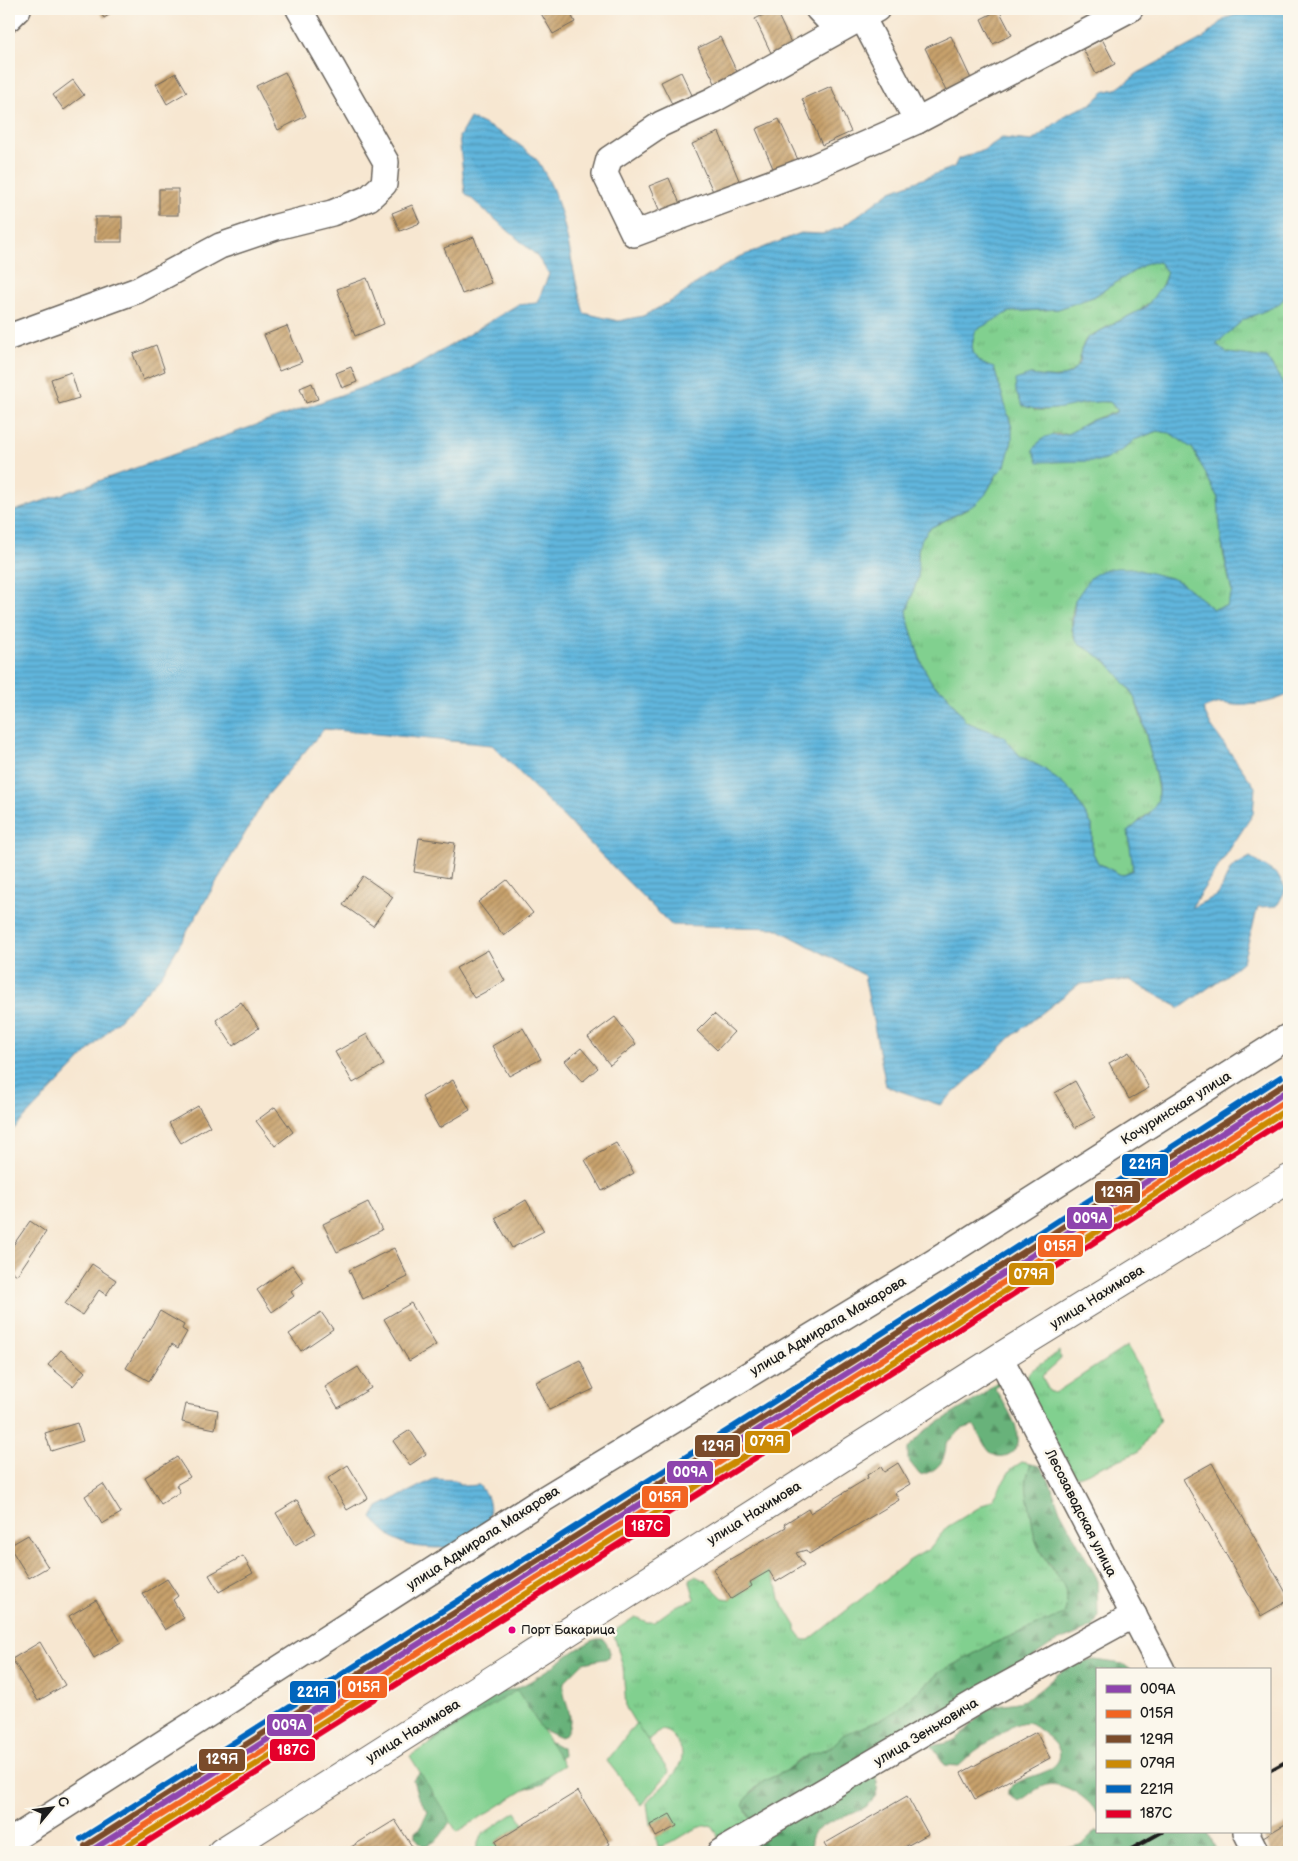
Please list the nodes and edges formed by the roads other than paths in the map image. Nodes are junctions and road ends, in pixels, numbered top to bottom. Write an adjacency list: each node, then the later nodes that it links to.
1 (18, 9): 6 (street)
2 (299, 9): 9 (street)
3 (818, 9): 7 (street)
4 (1130, 9): 8 (street)
5 (870, 13): 7 (street); 8 (street)
6 (9, 18)
7 (837, 29): 8 (street)
8 (917, 120)
9 (9, 337)
10 (1289, 1036): 12 (street, Кочуринская улица)
11 (1289, 1179): 13 (main road, улица Нахимова)
12 (962, 1243): 17 (street, улица Адмирала Макарова)
13 (1000, 1357): 14 (street, Лесозаводская улица); 18 (main road, улица Нахимова)
14 (1134, 1616): 15 (street, Лесозаводская улица); 19 (street, улица Зеньковича)
15 (1161, 1668)
16 (1247, 1834): 20 (street)
17 (9, 1842)
18 (222, 1852)
19 (720, 1852)
20 (1256, 1852)

